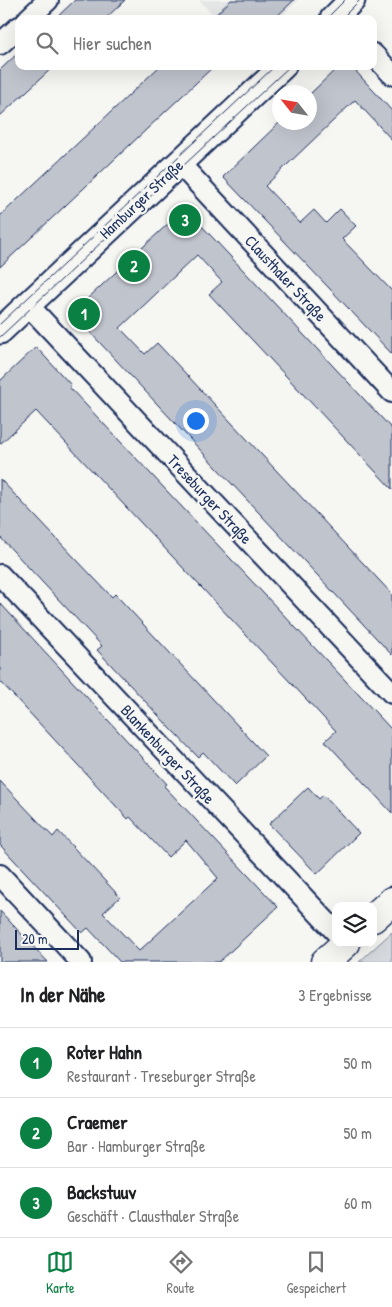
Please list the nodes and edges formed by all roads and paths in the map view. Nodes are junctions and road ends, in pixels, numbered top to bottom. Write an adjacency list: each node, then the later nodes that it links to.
1 (47, 0): 2 (street)
2 (32, 15)
3 (15, 31): 4 (street)
4 (0, 44)
5 (377, 58): 7 (street)
6 (278, 70): 8 (street, Hamburger Straße)
7 (392, 74)
8 (179, 164): 9 (street, Hamburger Straße); 11 (street, Clausthaler Straße)
9 (28, 304): 10 (street, Hamburger Straße); 13 (street, Treseburger Straße)
10 (0, 331)
11 (392, 392)
12 (0, 575): 17 (street, Blankenburger Straße)
13 (392, 693)
14 (0, 875): 19 (street)
15 (392, 901): 16 (main road)
16 (377, 914)
17 (332, 928)
18 (342, 947): 20 (main road)
19 (81, 962)
20 (325, 962)

